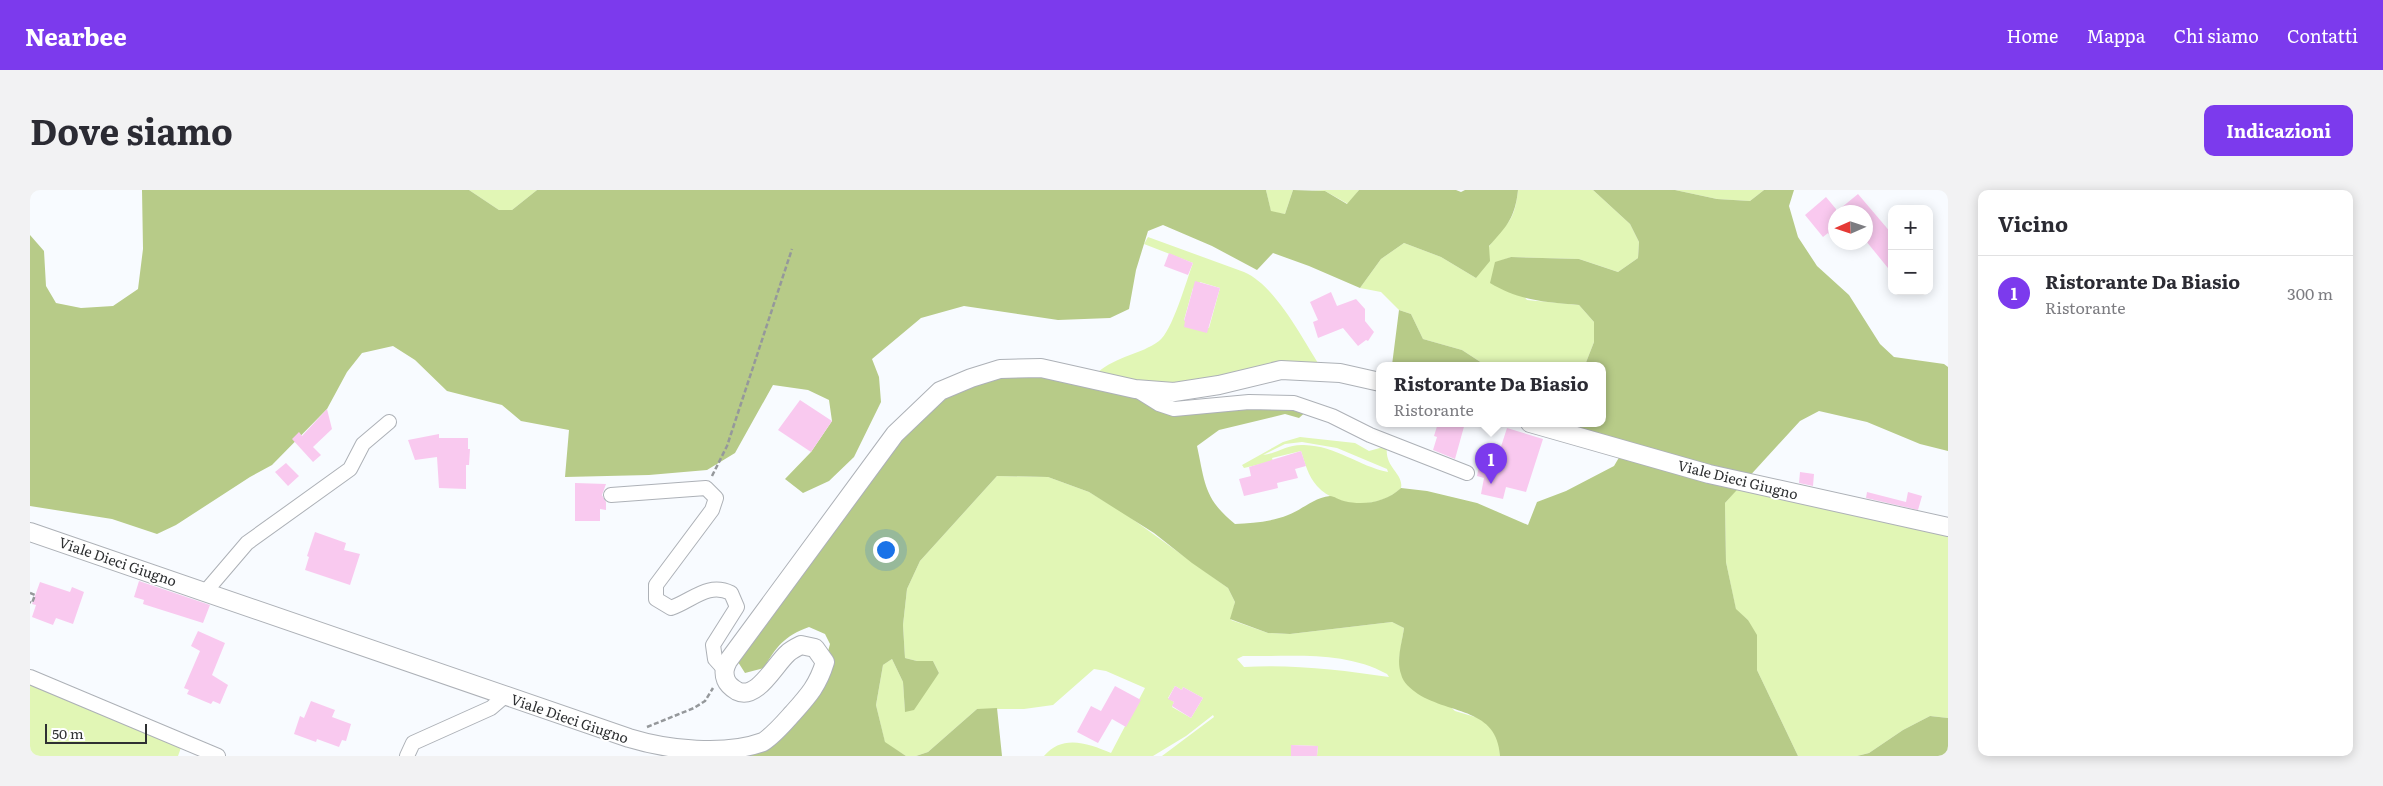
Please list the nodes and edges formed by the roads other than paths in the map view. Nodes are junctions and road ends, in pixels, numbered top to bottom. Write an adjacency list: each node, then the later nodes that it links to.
1 (1376, 381): 2 (main road)
2 (1135, 389): 5 (street); 10 (main road)
3 (389, 422): 9 (street)
4 (1544, 427): 7 (main road, Viale Dieci Giugno)
5 (1467, 473)
6 (611, 495): 10 (street, Viale Dieci Giugno)
7 (1948, 527)
8 (30, 532): 9 (main road, Viale Dieci Giugno)
9 (206, 591): 12 (main road, Viale Dieci Giugno)
10 (724, 669): 12 (main road, Viale Dieci Giugno)
11 (30, 677): 13 (street)
12 (505, 696): 14 (street)
13 (218, 756)
14 (407, 756)

